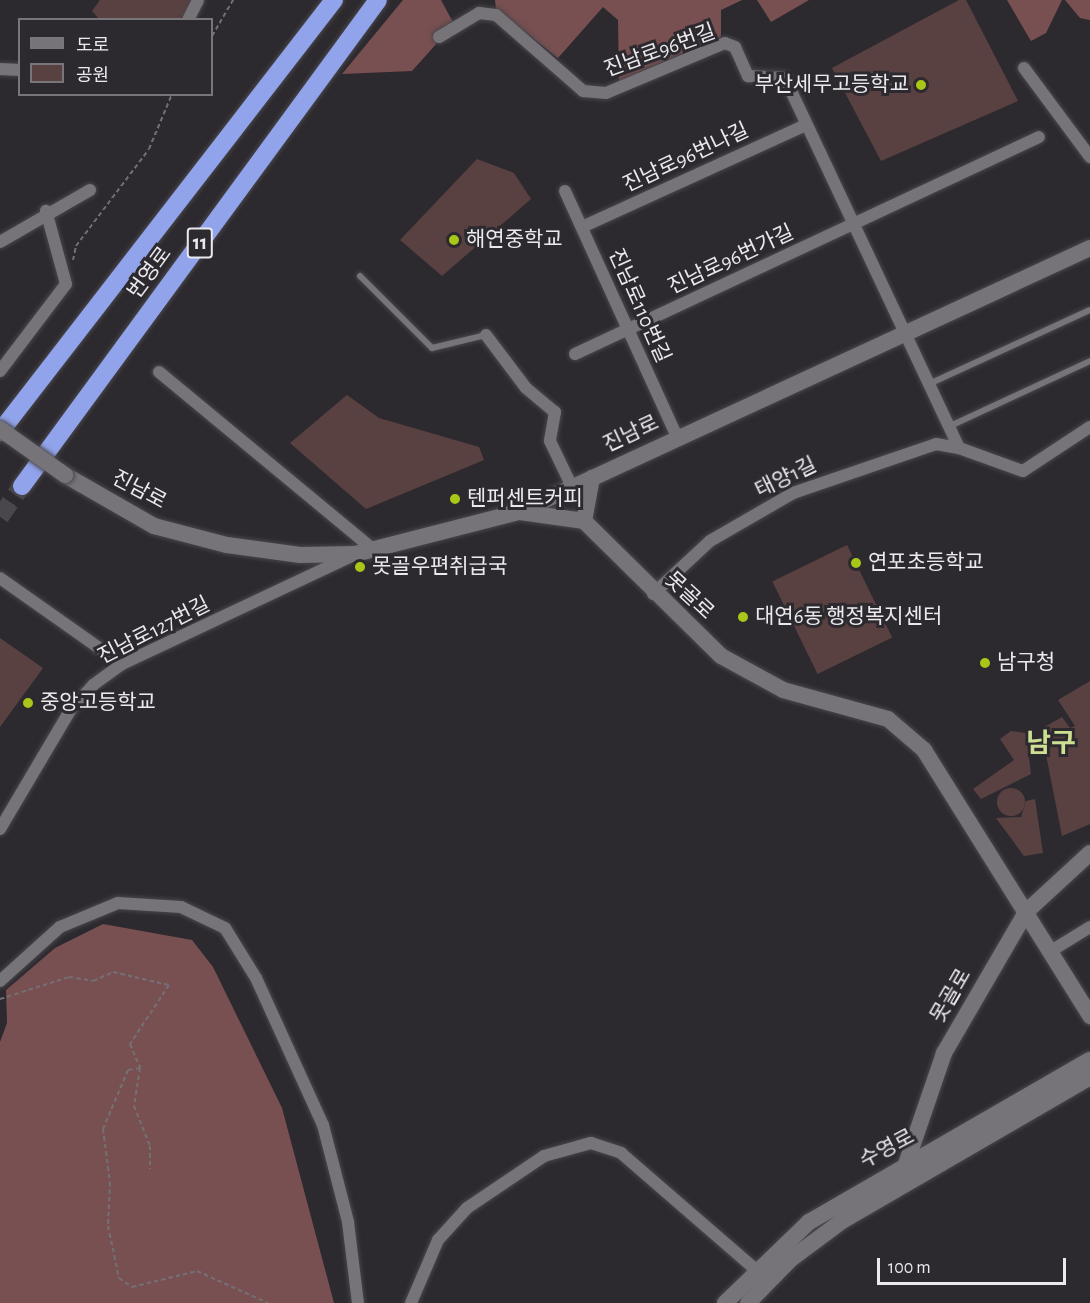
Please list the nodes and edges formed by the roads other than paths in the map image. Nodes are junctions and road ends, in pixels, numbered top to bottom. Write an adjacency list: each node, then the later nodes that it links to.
1 (198, 0): 4 (street)
2 (334, 0): 31 (highway, 번영로 / 11)
3 (378, 0): 35 (highway, 번영로 / 11)
4 (189, 18)
5 (440, 37): 9 (street, 진남로96번길)
6 (1024, 68): 11 (street)
7 (0, 69): 8 (street)
8 (18, 70)
9 (806, 125): 15 (street, 진남로96번길); 16 (street, 진남로96번나길)
10 (1039, 137): 15 (street)
11 (1088, 150)
12 (90, 190): 14 (street)
13 (564, 191): 16 (street, 진남로110번길)
14 (46, 211): 17 (street); 26 (street)
15 (851, 226): 21 (street, 진남로96번가길); 23 (street, 진남로96번길)
16 (582, 227): 21 (street, 진남로110번길)
17 (0, 242)
18 (1090, 248): 23 (main road, 진남로)
19 (360, 276): 22 (lane)
20 (1090, 310): 28 (lane)
21 (628, 329): 24 (street, 진남로96번가길); 32 (street, 진남로110번길)
22 (486, 335): 36 (street)
23 (902, 335): 28 (street); 32 (main road, 진남로)
24 (575, 354)
25 (1090, 361): 29 (lane)
26 (0, 371)
27 (159, 372): 39 (street)
28 (926, 386): 29 (street)
29 (947, 427): 33 (street)
30 (1090, 427): 33 (street)
31 (0, 431): 40 (main road, 진남로, bridge)
32 (677, 437): 34 (main road, 진남로)
33 (959, 448): 42 (street, 태양1길)
34 (592, 478): 36 (main road, 진남로); 38 (main road)
35 (22, 486)
36 (572, 487): 37 (main road, 진남로)
37 (519, 512): 38 (main road); 39 (main road, 진남로)
38 (584, 521): 42 (main road, 못골로)
39 (372, 548): 40 (main road, 진남로)
40 (355, 554): 43 (street, 진남로127번길)
41 (0, 578): 43 (street)
42 (653, 594): 46 (main road, 못골로)
43 (122, 664): 44 (street, 진남로127번길)
44 (0, 829)
45 (1090, 853): 46 (main road, 못골로)
46 (1026, 912): 48 (main road, 못골로); 53 (main road, 못골로)
47 (1090, 927): 48 (street)
48 (1051, 951): 50 (main road, 못골로)
49 (0, 981): 56 (street)
50 (1090, 1016)
51 (1090, 1060): 53 (main road, 수영로)
52 (1090, 1077): 54 (main road, 수영로)
53 (908, 1164): 54 (main road, 못골로); 55 (main road, 수영로)
54 (894, 1189): 59 (main road, 수영로)
55 (755, 1269): 57 (street); 58 (main road, 수영로)
56 (358, 1303)
57 (411, 1303)
58 (725, 1303)
59 (748, 1303)

